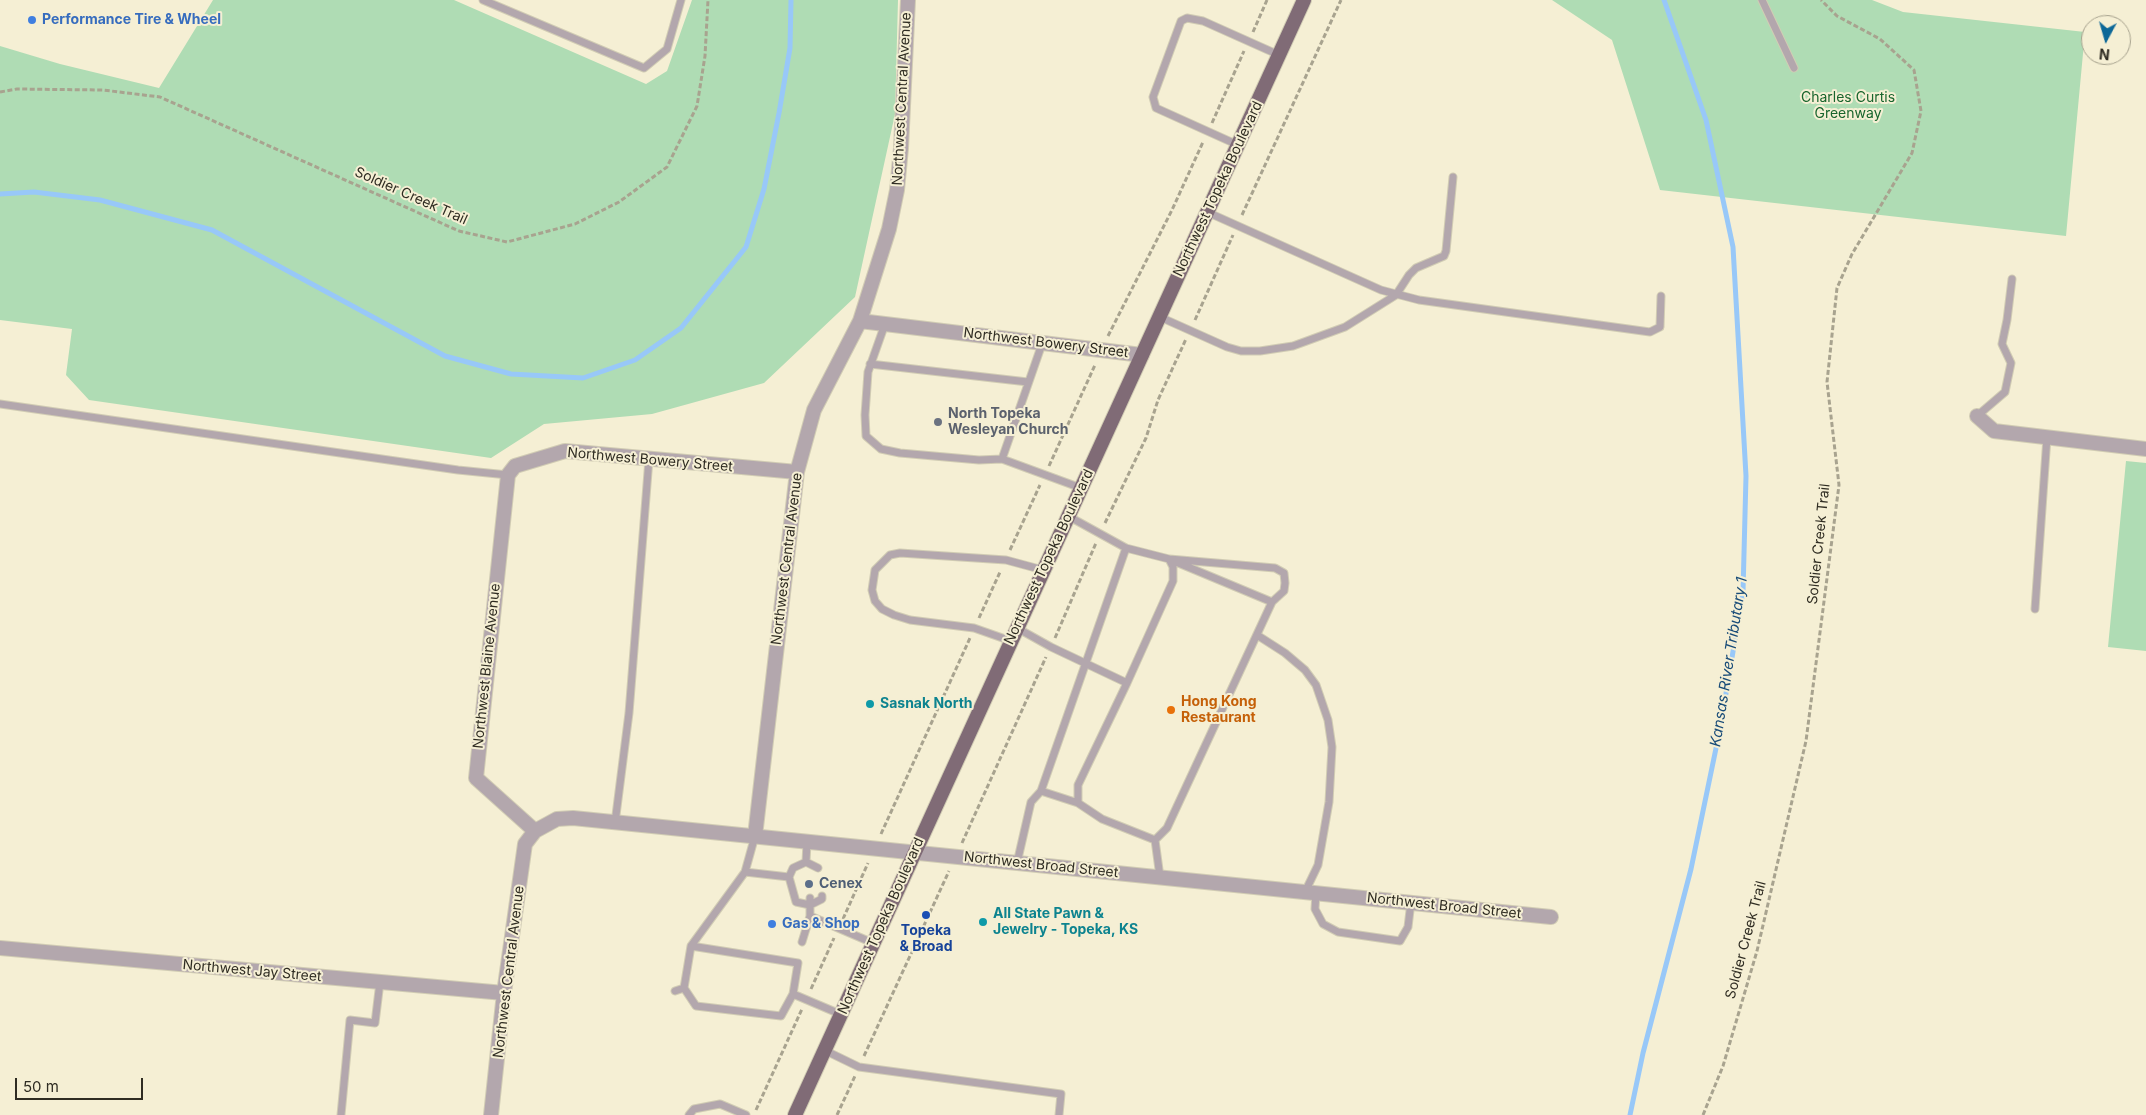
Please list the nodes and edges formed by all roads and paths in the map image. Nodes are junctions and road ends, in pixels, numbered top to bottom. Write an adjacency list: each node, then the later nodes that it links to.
1 (483, 0): 2 (lane)
2 (681, 0)
3 (708, 0): 11 (path, Soldier Creek Trail)
4 (908, 0): 20 (street, Northwest Central Avenue)
5 (1304, 0): 9 (main road, Northwest Topeka Boulevard)
6 (1341, 0): 15 (path)
7 (1762, 0): 10 (lane)
8 (1821, 0): 88 (path, Soldier Creek Trail)
9 (1279, 56): 12 (main road, Northwest Topeka Boulevard); 12 (lane)
10 (1794, 68)
11 (0, 92)
12 (1238, 145): 14 (main road, Northwest Topeka Boulevard)
13 (1453, 176): 17 (lane)
14 (1207, 212): 15 (lane); 19 (main road, Northwest Topeka Boulevard)
15 (1237, 227): 17 (lane); 22 (path)
16 (2012, 279): 28 (lane)
17 (1396, 295): 18 (lane); 22 (lane)
18 (1661, 296)
19 (1160, 316): 22 (lane); 24 (main road, Northwest Topeka Boulevard)
20 (860, 321): 21 (street, Northwest Bowery Street); 33 (street, Northwest Central Avenue)
21 (886, 324): 23 (street, Northwest Bowery Street); 25 (lane)
22 (1189, 331): 37 (path)
23 (1042, 344): 24 (street, Northwest Bowery Street); 26 (lane)
24 (1142, 355): 35 (main road, Northwest Topeka Boulevard)
25 (870, 364): 26 (lane); 32 (lane)
26 (1028, 382): 32 (lane)
27 (0, 404): 34 (lane)
28 (1977, 416): 29 (street)
29 (2048, 437): 30 (street); 42 (lane)
30 (2146, 449)
31 (649, 459): 33 (street, Northwest Bowery Street); 34 (street, Northwest Bowery Street); 50 (lane)
32 (1002, 459): 35 (lane)
33 (797, 472): 52 (street, Northwest Central Avenue)
34 (508, 475): 51 (street, Northwest Blaine Avenue)
35 (1081, 488): 36 (main road, Northwest Topeka Boulevard)
36 (1068, 516): 37 (lane); 40 (main road, Northwest Topeka Boulevard)
37 (1100, 534): 38 (lane); 45 (path)
38 (1126, 548): 39 (lane); 46 (lane)
39 (1169, 559): 41 (lane); 41 (lane); 47 (lane)
40 (1043, 570): 43 (main road, Northwest Topeka Boulevard); 43 (lane)
41 (1272, 602): 44 (lane)
42 (2035, 609)
43 (1014, 635): 45 (lane); 55 (main road, Northwest Topeka Boulevard)
44 (1257, 635): 53 (lane); 63 (lane)
45 (1051, 648): 46 (lane); 56 (path)
46 (1087, 664): 47 (lane); 48 (lane)
47 (1127, 683): 49 (lane)
48 (1041, 792): 49 (lane); 57 (lane)
49 (1078, 803): 53 (lane)
50 (615, 823): 51 (street, Northwest Broad Street); 52 (street, Northwest Broad Street)
51 (535, 831): 76 (street, Northwest Central Avenue)
52 (755, 836): 54 (street, Northwest Broad Street); 60 (lane)
53 (1155, 840): 62 (lane)
54 (807, 842): 55 (street, Northwest Broad Street); 58 (lane)
55 (914, 852): 56 (street, Northwest Broad Street); 70 (main road, Northwest Topeka Boulevard)
56 (955, 857): 57 (street, Northwest Broad Street); 80 (path)
57 (1017, 863): 62 (street, Northwest Broad Street)
58 (806, 866): 59 (lane); 61 (lane)
59 (818, 868)
60 (745, 872): 61 (lane); 71 (lane)
61 (789, 877): 65 (lane)
62 (1160, 877): 63 (street, Northwest Broad Street)
63 (1311, 892): 66 (street, Northwest Broad Street); 66 (lane)
64 (822, 896): 65 (lane)
65 (810, 901): 67 (lane)
66 (1411, 902): 68 (street, Northwest Broad Street)
67 (810, 916): 69 (lane); 70 (lane)
68 (1551, 916)
69 (802, 942)
70 (873, 943): 78 (main road, Northwest Topeka Boulevard)
71 (691, 946): 74 (lane); 77 (lane)
72 (0, 948): 73 (street, Northwest Jay Street)
73 (380, 982): 76 (street, Northwest Jay Street); 81 (lane)
74 (684, 988): 75 (lane); 77 (lane)
75 (675, 991)
76 (504, 993): 82 (street, Northwest Central Avenue)
77 (793, 994): 78 (lane)
78 (840, 1014): 79 (main road, Northwest Topeka Boulevard)
79 (824, 1050): 80 (lane); 85 (main road, Northwest Topeka Boulevard)
80 (859, 1067): 86 (path); 87 (lane)
81 (341, 1115)
82 (491, 1115)
83 (689, 1115): 84 (lane)
84 (746, 1115)
85 (795, 1115)
86 (837, 1115)
87 (1059, 1115)
88 (1703, 1115)

